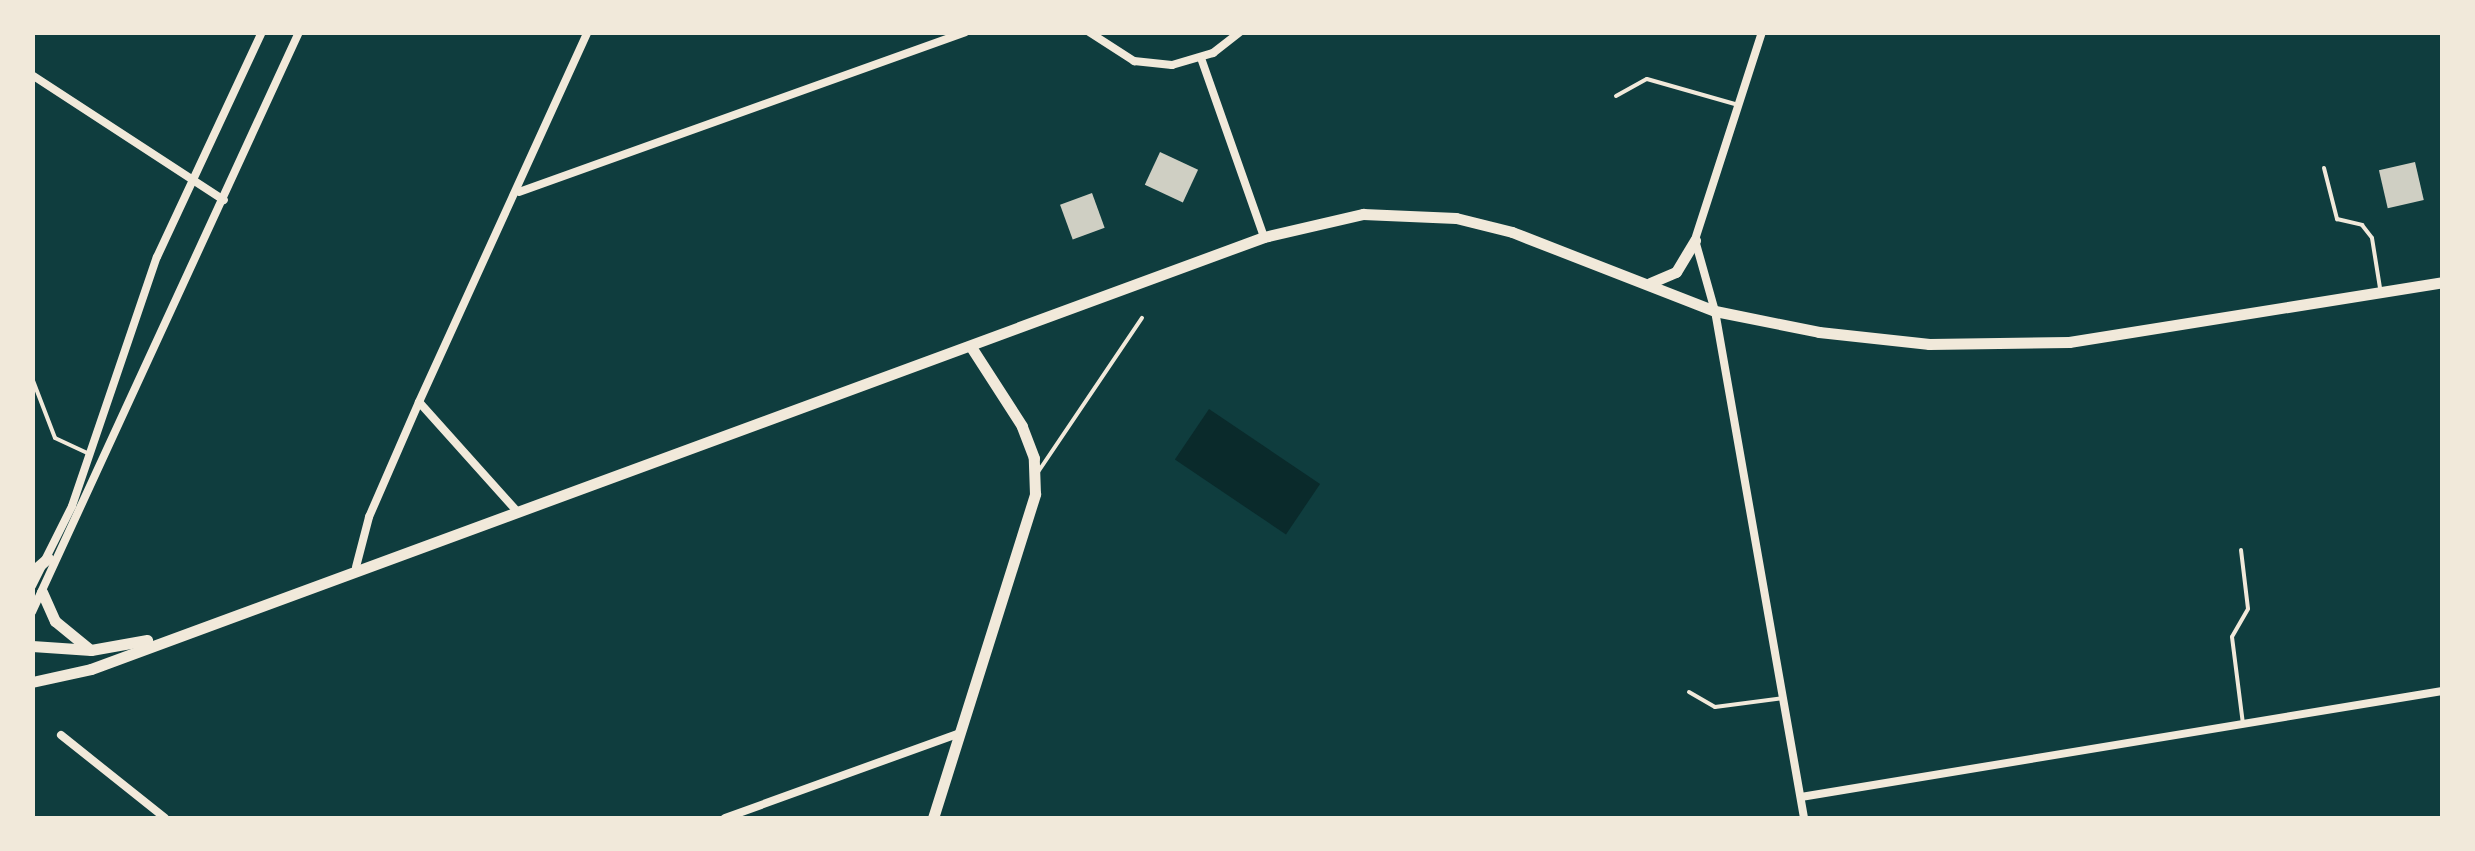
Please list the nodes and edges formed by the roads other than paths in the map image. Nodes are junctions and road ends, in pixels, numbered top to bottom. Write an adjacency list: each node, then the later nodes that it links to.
1 (262, 32): 13 (street)
2 (299, 32): 15 (street)
3 (588, 32): 14 (street)
4 (965, 32): 14 (street)
5 (1089, 32): 8 (street)
6 (1240, 32): 8 (street)
7 (1762, 32): 11 (street)
8 (1201, 58): 16 (street)
9 (32, 76): 13 (street)
10 (1616, 96): 11 (lane)
11 (1738, 105): 17 (street)
12 (2324, 168): 20 (lane)
13 (192, 182): 15 (street); 26 (street)
14 (519, 192): 25 (street)
15 (224, 200): 33 (street)
16 (1264, 237): 19 (main road); 23 (main road)
17 (1695, 240): 19 (main road); 21 (street)
18 (2442, 282): 20 (main road)
19 (1646, 284): 21 (main road)
20 (2381, 293): 21 (main road)
21 (1715, 311): 41 (street)
22 (1142, 318): 27 (lane)
23 (971, 346): 27 (main road); 28 (main road)
24 (32, 378): 26 (lane)
25 (419, 402): 28 (street); 31 (street)
26 (89, 454): 30 (street)
27 (1036, 476): 43 (main road)
28 (516, 510): 31 (main road)
29 (2241, 550): 42 (lane)
30 (48, 558): 32 (main road); 33 (street)
31 (356, 567): 35 (main road)
32 (32, 572)
33 (37, 589): 34 (street); 37 (main road)
34 (32, 612)
35 (169, 635): 37 (main road); 38 (main road)
36 (32, 646): 37 (main road)
37 (91, 650)
38 (32, 682)
39 (2442, 691): 42 (street)
40 (1689, 692): 41 (lane)
41 (1783, 698): 45 (street)
42 (2243, 724): 45 (street)
43 (963, 732): 47 (street); 48 (main road)
44 (60, 735): 46 (street)
45 (1801, 797): 49 (street)
46 (165, 818)
47 (724, 818)
48 (933, 818)
49 (1804, 818)

